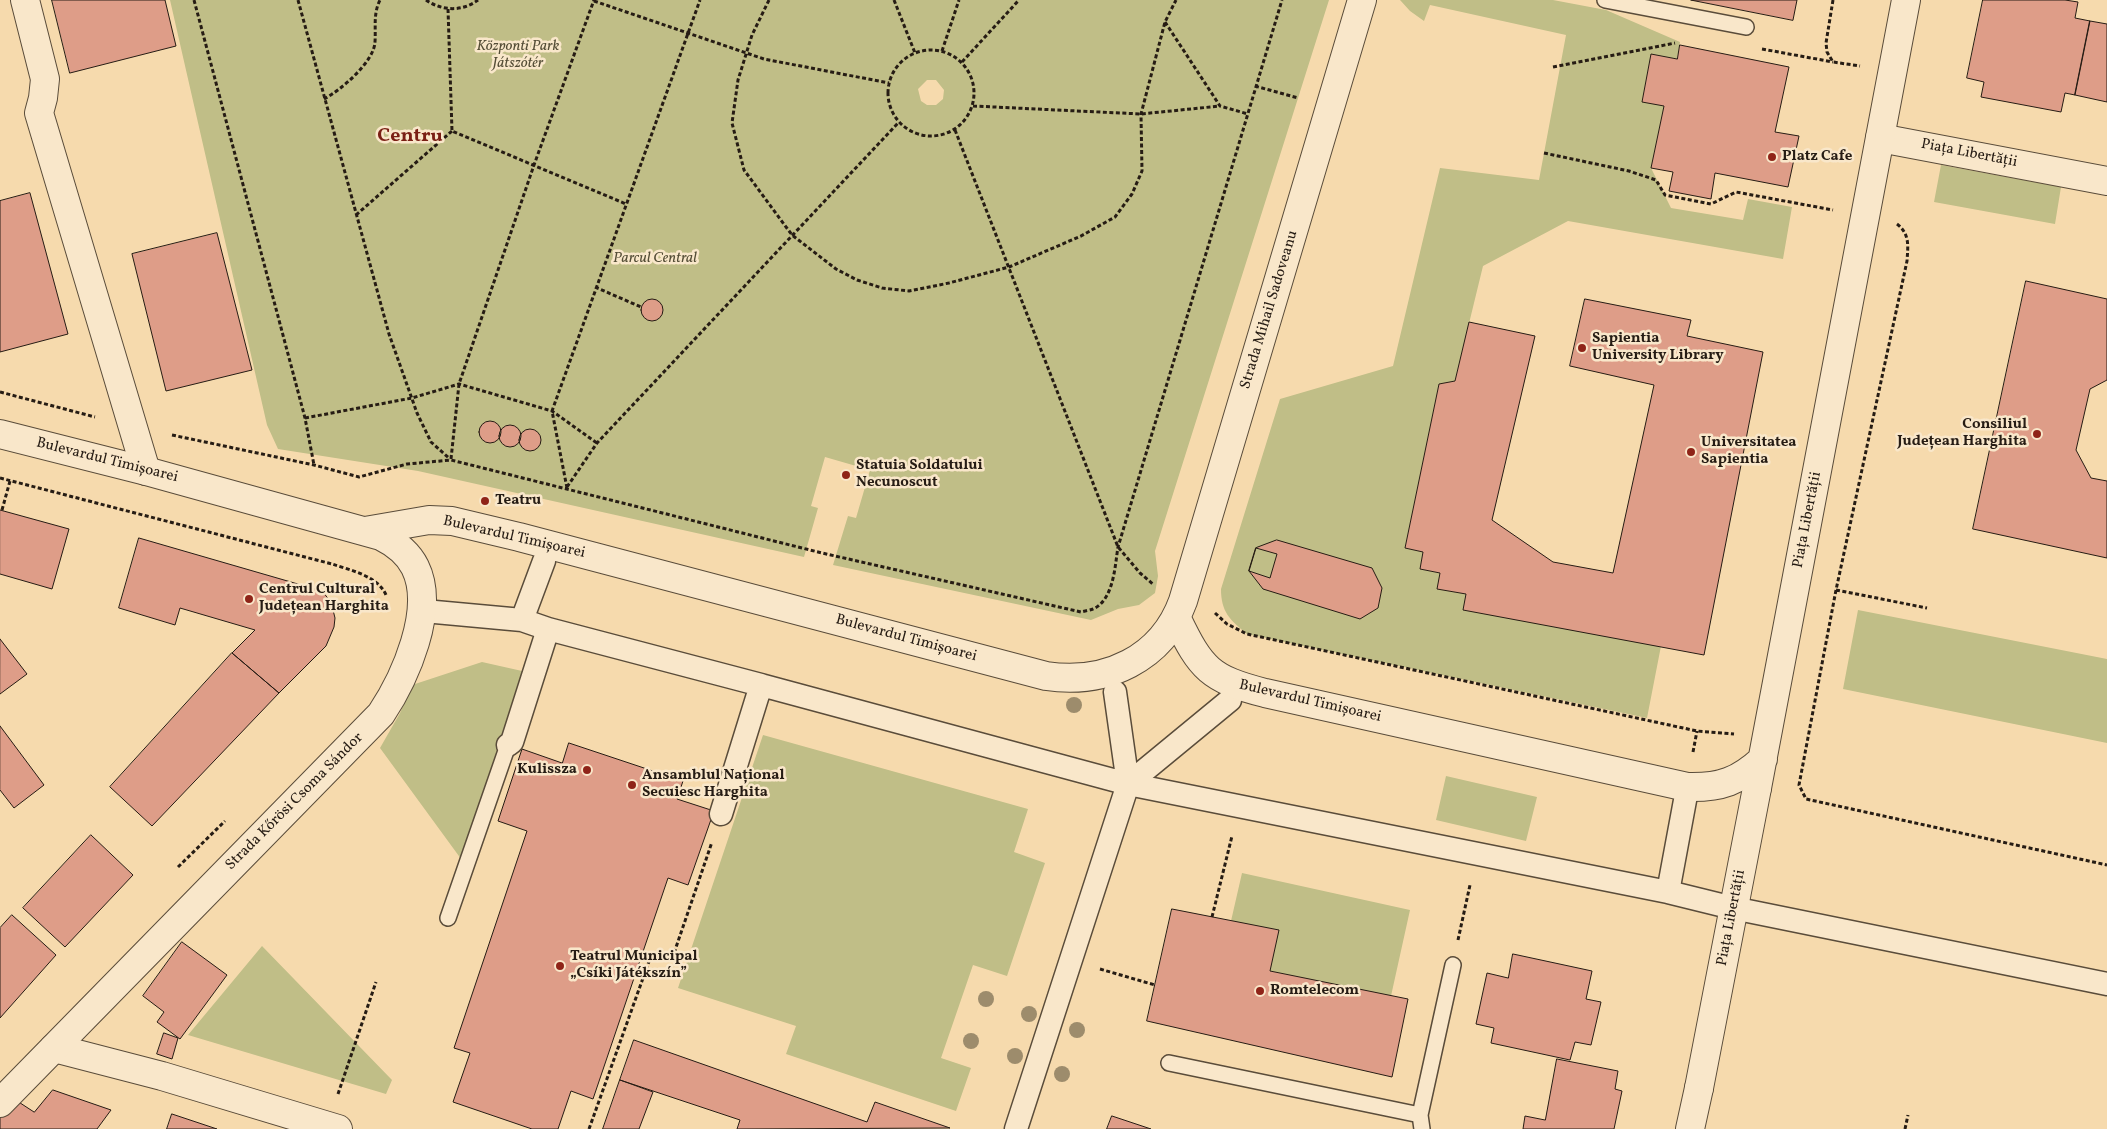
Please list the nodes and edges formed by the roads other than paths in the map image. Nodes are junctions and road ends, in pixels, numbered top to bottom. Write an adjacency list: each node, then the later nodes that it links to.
1 (26, 0): 9 (street)
2 (1362, 0): 13 (street, Strada Mihail Sadoveanu)
3 (1605, 0): 5 (lane)
4 (1906, 0): 6 (street)
5 (1746, 27)
6 (1880, 138): 7 (street, Piața Libertății); 20 (street, Piața Libertății)
7 (2107, 181)
8 (0, 434): 9 (street, Bulevardul Timișoarei)
9 (146, 471): 10 (street, Bulevardul Timișoarei)
10 (365, 531): 13 (street, Bulevardul Timișoarei); 29 (street, Strada Kőrösi Csoma Sándor)
11 (544, 561): 14 (street)
12 (435, 612): 14 (street)
13 (1177, 618): 20 (street, Bulevardul Timișoarei)
14 (522, 620): 15 (street)
15 (548, 629): 16 (street); 19 (street)
16 (761, 685): 21 (street); 23 (street)
17 (1115, 692): 21 (street)
18 (1230, 700): 21 (street)
19 (508, 745): 26 (lane)
20 (1763, 759): 25 (street, Piața Libertății)
21 (1128, 784): 24 (street); 34 (street)
22 (1686, 795): 24 (street)
23 (721, 814)
24 (1668, 892): 25 (street)
25 (1733, 908): 28 (street); 35 (street, Piața Libertății)
26 (448, 918)
27 (1453, 965): 32 (lane)
28 (2107, 984)
29 (54, 1048): 31 (street, Strada Kőrösi Csoma Sándor); 33 (street)
30 (1169, 1063): 32 (lane)
31 (0, 1103)
32 (1421, 1122)
33 (333, 1127)
34 (1016, 1129)
35 (1690, 1129)

